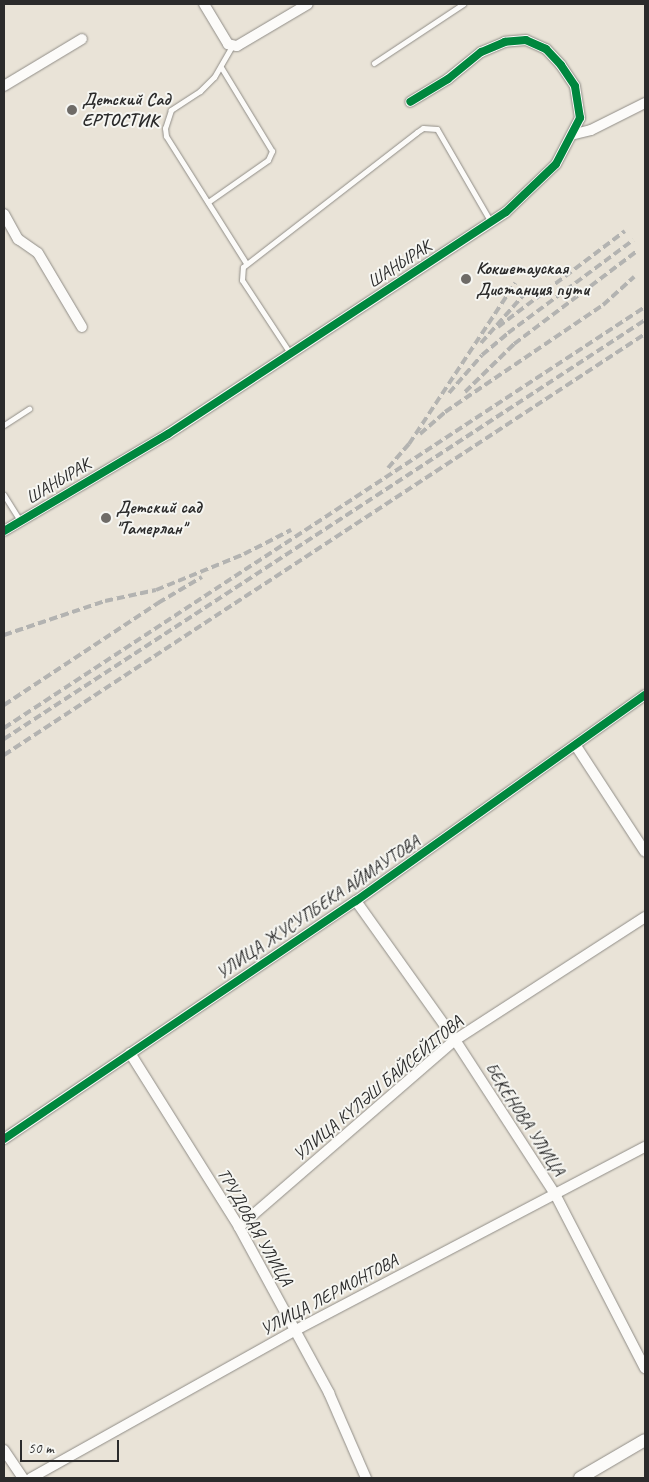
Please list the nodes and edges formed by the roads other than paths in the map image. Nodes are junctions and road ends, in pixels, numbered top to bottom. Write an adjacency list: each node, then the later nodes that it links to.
1 (204, 4): 5 (street)
2 (308, 4): 5 (street)
3 (463, 4): 6 (lane)
4 (82, 39): 8 (street)
5 (232, 46): 7 (lane)
6 (374, 63)
7 (221, 67): 12 (lane); 12 (lane)
8 (4, 86)
9 (410, 102): 11 (street, ШАНЫРАК)
10 (645, 103): 11 (street)
11 (575, 134): 14 (street, ШАНЫРАК)
12 (208, 202): 15 (lane)
13 (4, 214): 16 (street)
14 (491, 223): 15 (lane); 17 (street, ШАНЫРАК)
15 (246, 263): 17 (lane)
16 (82, 327)
17 (290, 354): 21 (street, ШАНЫРАК)
18 (29, 409): 19 (lane)
19 (4, 425)
20 (4, 495): 21 (lane)
21 (20, 521): 22 (street, ШАНЫРАК)
22 (4, 531)
23 (645, 695): 24 (street, УЛИЦА ЖУСУПБЕКА АЙМАУТОВА)
24 (576, 746): 25 (street); 26 (street, УЛИЦА ЖУСУПБЕКА АЙМАУТОВА)
25 (645, 852)
26 (356, 901): 28 (street, БЕКЕНОВА УЛИЦА); 29 (street, УЛИЦА ЖУСУПБЕКА АЙМАУТОВА)
27 (645, 917): 28 (street, УЛИЦА КҮЛӘШ БАЙСЕЙІТОВА)
28 (455, 1040): 32 (street, БЕКЕНОВА УЛИЦА); 33 (street, УЛИЦА КҮЛӘШ БАЙСЕЙІТОВА)
29 (130, 1053): 30 (street, УЛИЦА ЖУСУПБЕКА АЙМАУТОВА); 33 (street, ТРУДОВАЯ УЛИЦА)
30 (4, 1139)
31 (645, 1147): 32 (street, УЛИЦА ЛЕРМОНТОВА)
32 (555, 1194): 34 (street, УЛИЦА ЛЕРМОНТОВА); 35 (street, БЕКЕНОВА УЛИЦА)
33 (239, 1227): 34 (street, ТРУДОВАЯ УЛИЦА)
34 (294, 1331): 39 (street, УЛИЦА ЛЕРМОНТОВА); 40 (street, ТРУДОВАЯ УЛИЦА)
35 (645, 1368)
36 (645, 1440): 41 (street)
37 (4, 1450): 38 (street)
38 (23, 1478)
39 (31, 1478)
40 (366, 1478)
41 (580, 1478)

